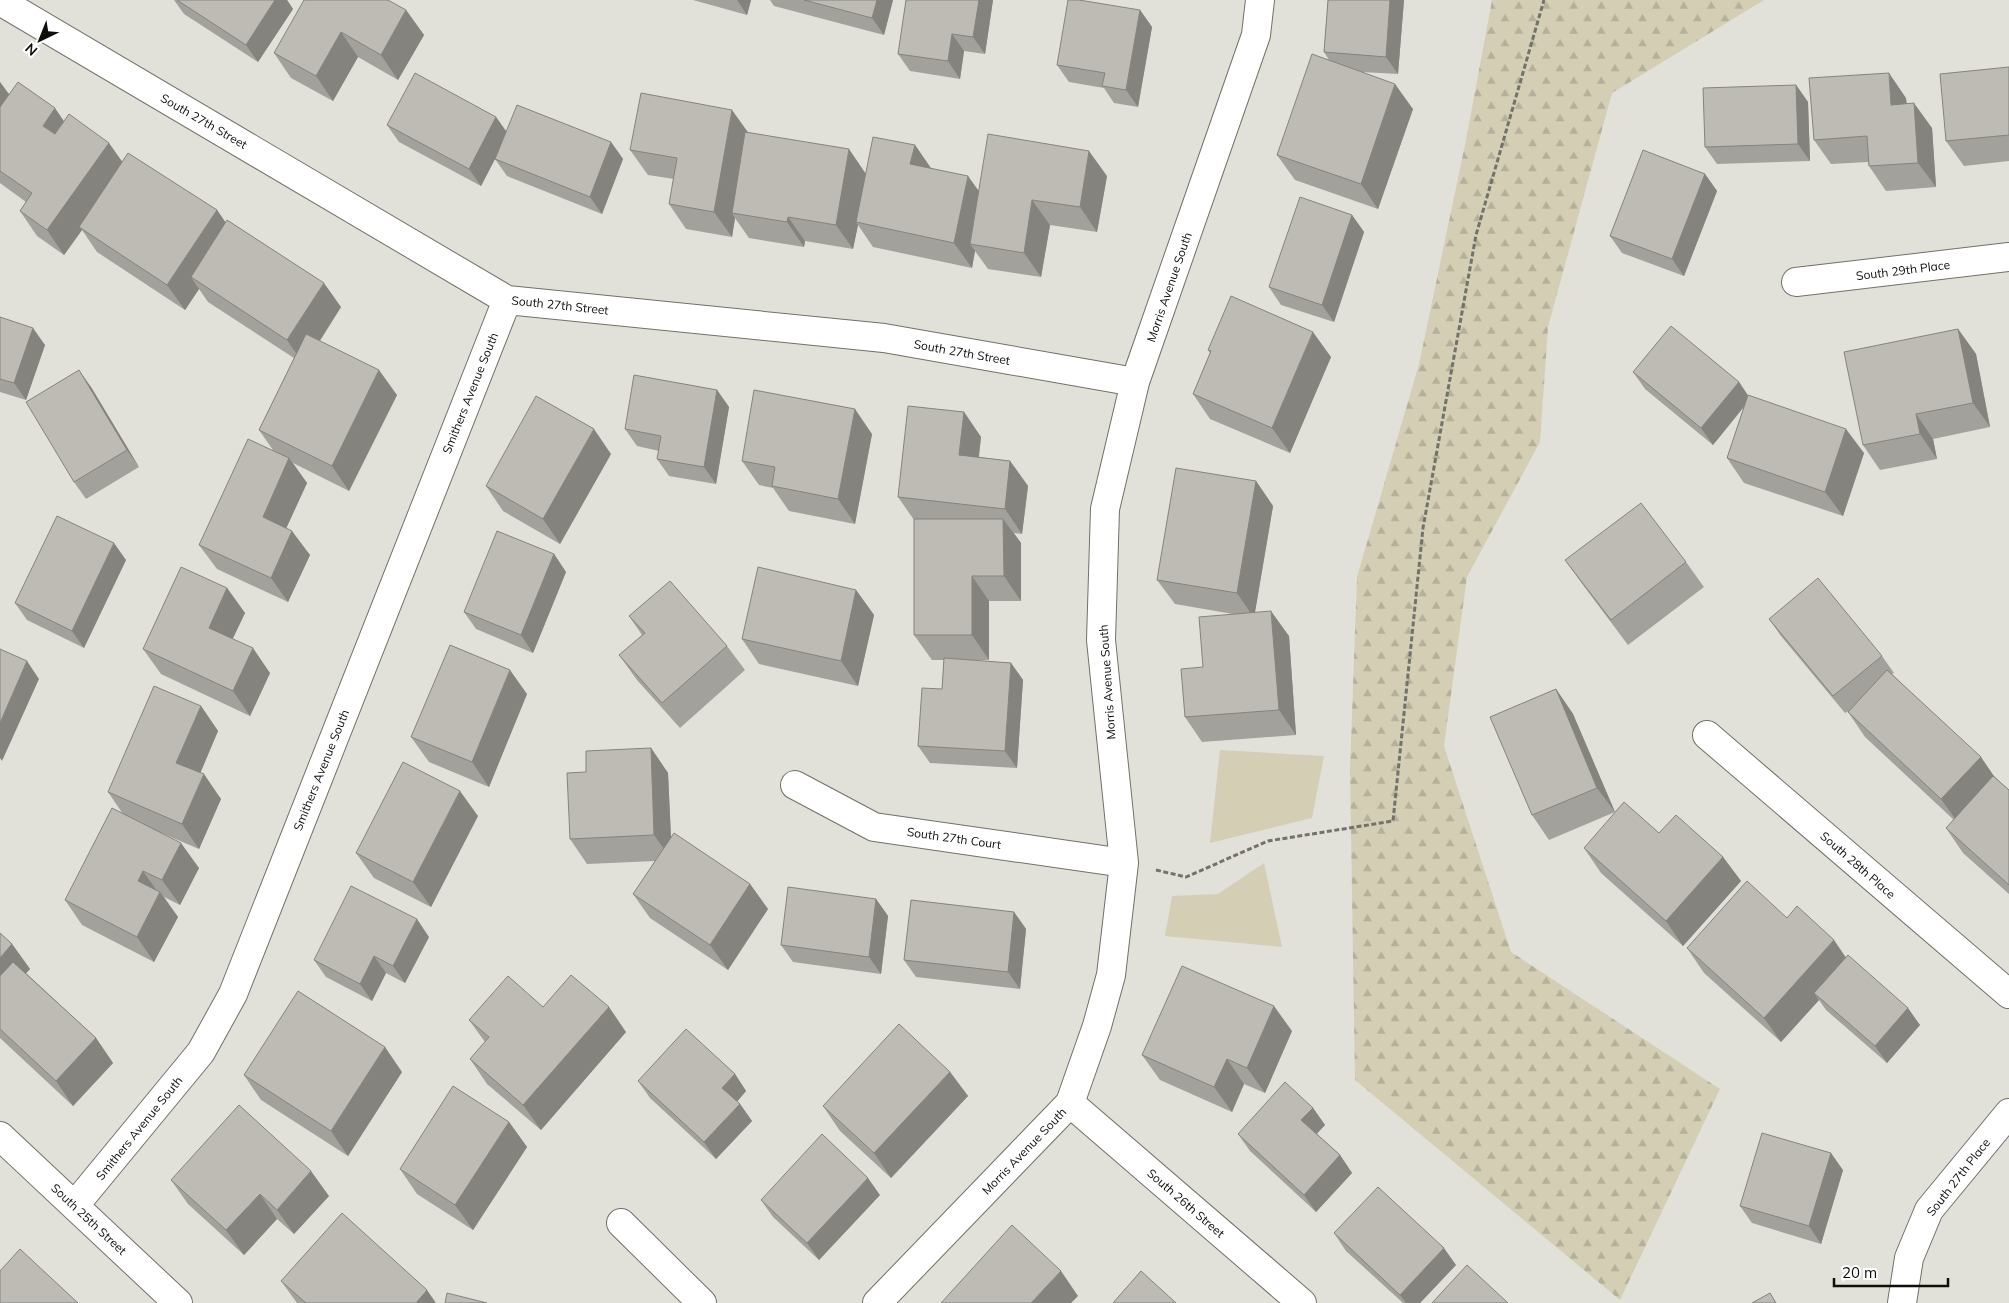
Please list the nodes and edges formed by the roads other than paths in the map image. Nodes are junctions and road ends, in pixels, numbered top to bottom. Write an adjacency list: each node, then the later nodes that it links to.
1 (1260, 0): 6 (street, Morris Avenue South)
2 (0, 1): 5 (street, South 27th Street)
3 (2009, 257): 4 (street, South 29th Place)
4 (1796, 282)
5 (507, 300): 6 (street, South 27th Street); 14 (street, Smithers Avenue South)
6 (1135, 382): 9 (street, Morris Avenue South)
7 (1707, 736): 10 (street, South 28th Place)
8 (795, 785): 9 (street, South 27th Court)
9 (1124, 863): 11 (street, Morris Avenue South)
10 (2009, 994)
11 (1070, 1103): 18 (street, Morris Avenue South); 19 (street, South 26th Street)
12 (2009, 1113): 20 (street, South 27th Place)
13 (0, 1136): 14 (street, South 25th Street)
14 (75, 1206): 16 (street, South 25th Street)
15 (621, 1223): 17 (street)
16 (178, 1303)
17 (702, 1303)
18 (877, 1303)
19 (1302, 1303)
20 (1902, 1303)

